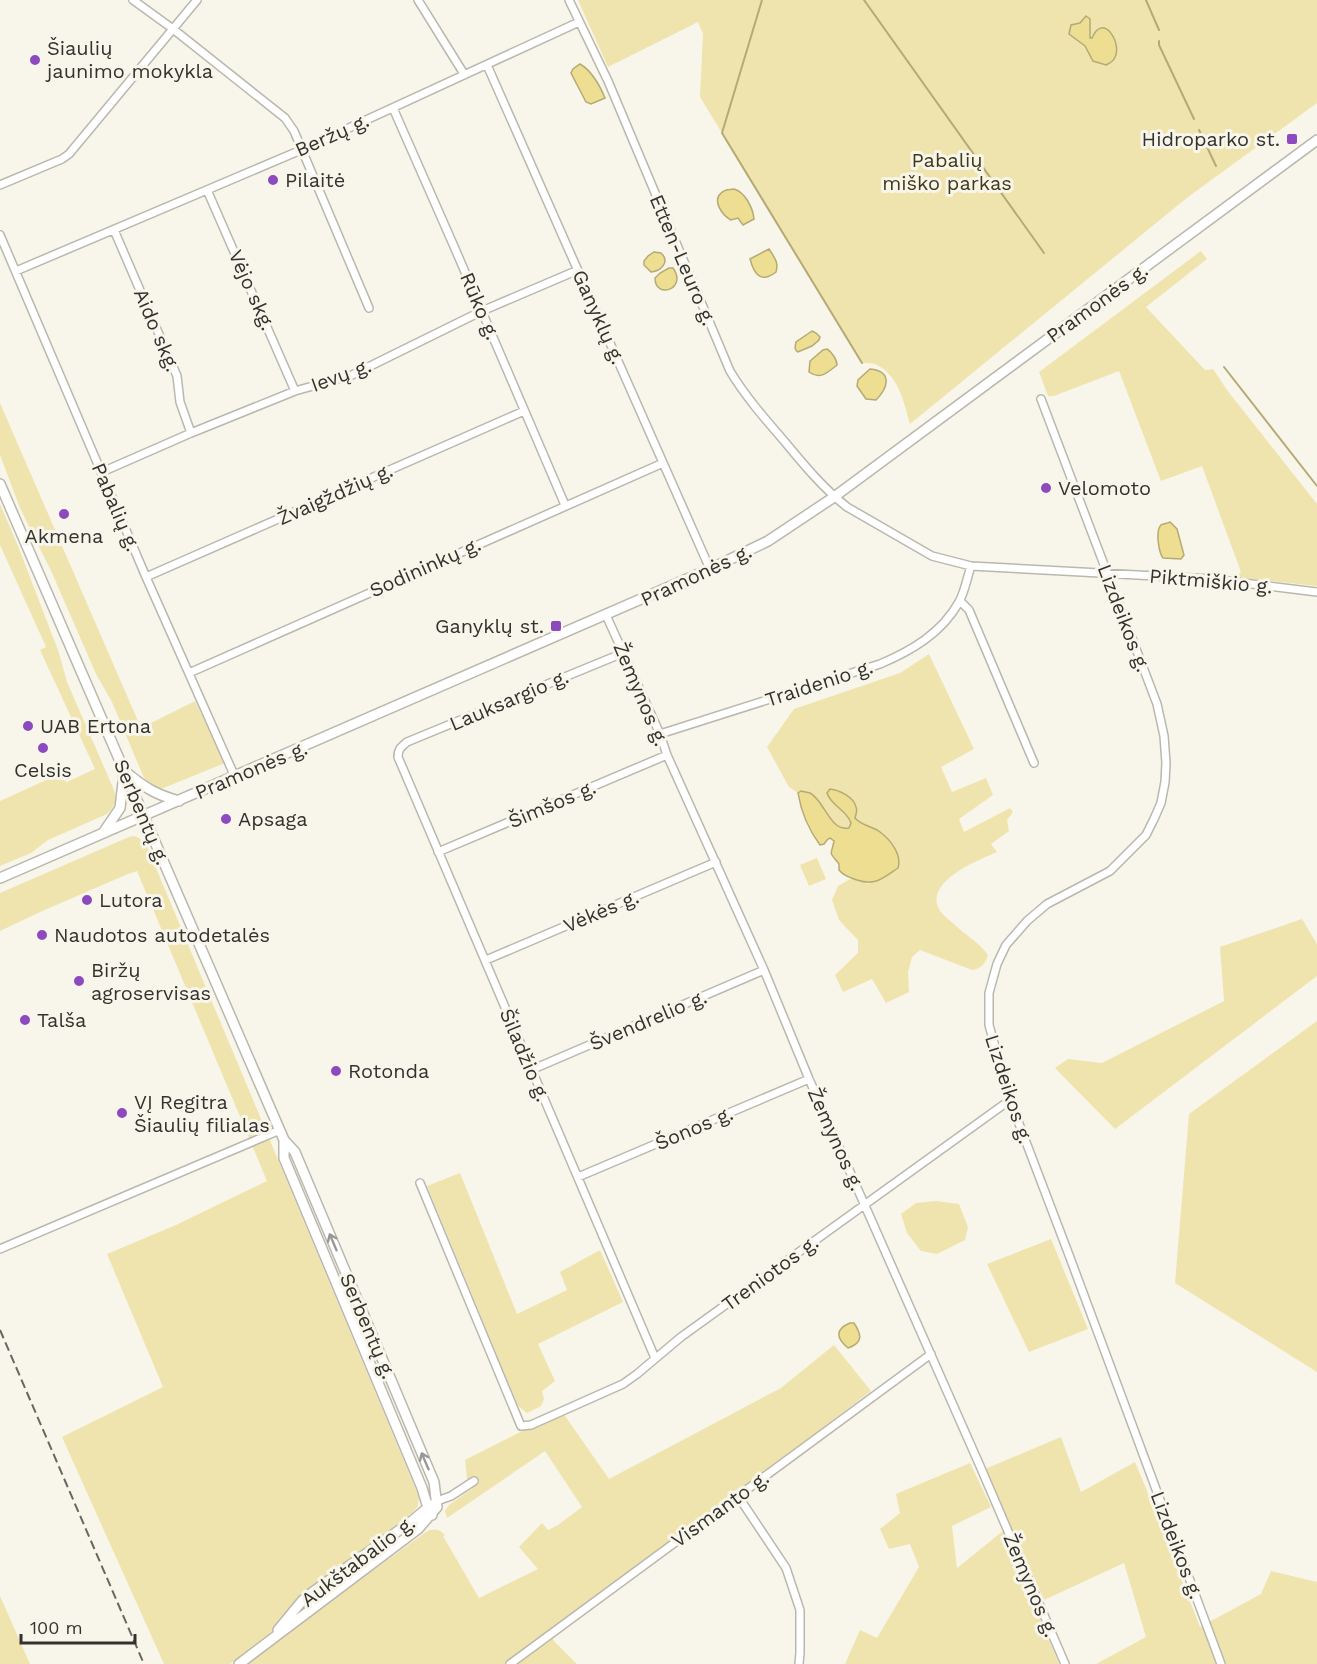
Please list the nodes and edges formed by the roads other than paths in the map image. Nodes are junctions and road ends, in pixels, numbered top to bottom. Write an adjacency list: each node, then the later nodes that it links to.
1 (133, 0): 6 (street)
2 (198, 0): 6 (street)
3 (418, 0): 8 (street)
4 (569, 0): 5 (street, Etten-Leuro g.)
5 (579, 22): 7 (street, Beržų g.); 27 (street, Etten-Leuro g.)
6 (173, 29): 11 (street); 12 (street)
7 (487, 65): 8 (street, Beržų g.); 16 (street, Ganyklų g.)
8 (464, 74): 9 (street, Beržų g.)
9 (393, 108): 11 (street, Beržų g.); 19 (street, Rūko g.)
10 (1317, 141): 27 (main road, Pramonės g.)
11 (301, 150): 13 (street, Beržų g.); 18 (street)
12 (0, 185)
13 (207, 190): 14 (street, Beržų g.); 20 (street, Vėjo skg.)
14 (114, 230): 17 (street, Beržų g.); 23 (street, Aido skg.)
15 (0, 235): 17 (street, Pabalių g.)
16 (578, 270): 19 (street, Ievų g.); 24 (street, Ganyklų g.)
17 (16, 271): 25 (street, Pabalių g.)
18 (369, 308)
19 (482, 311): 20 (street, Ievų g.); 22 (street, Rūko g.)
20 (295, 391): 23 (street, Ievų g.)
21 (1041, 399): 31 (street, Lizdeikos g.)
22 (524, 411): 28 (street, Rūko g.); 32 (street, Žvaigždžių g.)
23 (191, 433): 25 (street, Ievų g.)
24 (663, 463): 28 (street, Sodininkų g.); 30 (street, Ganyklų g.)
25 (102, 472): 32 (street, Pabalių g.)
26 (0, 484): 42 (main road, Serbentų g.)
27 (834, 497): 29 (street, Piktmiškio g.); 30 (main road, Pramonės g.)
28 (565, 505): 37 (street, Sodininkų g.)
29 (970, 566): 31 (street, Piktmiškio g.); 34 (street, Traidenio g.)
30 (710, 569): 35 (main road, Pramonės g.)
31 (1107, 573): 33 (street, Piktmiškio g.); 54 (street, Lizdeikos g.)
32 (146, 577): 37 (street, Pabalių g.)
33 (1317, 592)
34 (960, 601): 38 (street, Traidenio g.); 41 (street)
35 (606, 615): 36 (street, Žemynos g.); 43 (main road, Pramonės g.)
36 (623, 653): 38 (street, Žemynos g.); 39 (street, Lauksargio g.)
37 (189, 673): 43 (street, Pabalių g.)
38 (660, 734): 40 (street, Žemynos g.)
39 (398, 751): 47 (street, Šiladžio g.)
40 (666, 755): 47 (street, Šimšos g.); 48 (street, Žemynos g.)
41 (1034, 763)
42 (124, 771): 44 (main road); 45 (main road, Serbentų g.); 46 (main road)
43 (235, 777): 44 (main road, Pramonės g.)
44 (179, 801): 45 (main road, Pramonės g.)
45 (144, 817): 46 (main road, Pramonės g.); 55 (main road, Serbentų g.)
46 (101, 834): 49 (main road, Pramonės g.)
47 (438, 852): 50 (street, Šiladžio g.)
48 (716, 862): 50 (street, Vėkės g.); 51 (street, Žemynos g.)
49 (0, 878)
50 (486, 960): 52 (street, Šiladžio g.)
51 (764, 970): 52 (street, Švendrelio g.); 53 (street, Žemynos g.)
52 (531, 1070): 57 (street, Šiladžio g.)
53 (809, 1079): 57 (street, Šonos g.); 59 (street, Žemynos g.)
54 (1010, 1100): 59 (street, Treniotos g.); 71 (street, Lizdeikos g.)
55 (280, 1130): 56 (main road, Serbentų g.); 60 (street)
56 (284, 1140): 65 (main road, Serbentų g., one-way to 56); 66 (main road, Serbentų g.)
57 (578, 1178): 62 (street, Šiladžio g.)
58 (420, 1183): 62 (street, Treniotos g.)
59 (865, 1204): 61 (street, Žemynos g.); 62 (street, Treniotos g.)
60 (0, 1249)
61 (931, 1354): 64 (street, Vismanto g.); 70 (street, Žemynos g.)
62 (655, 1358)
63 (474, 1481): 65 (street)
64 (738, 1496): 68 (street, Vismanto g.); 69 (street)
65 (437, 1501): 66 (main road, Aukštabalio g.)
66 (430, 1512): 67 (main road, Aukštabalio g.)
67 (239, 1664)
68 (510, 1664)
69 (798, 1664)
70 (1065, 1664)
71 (1221, 1664)

